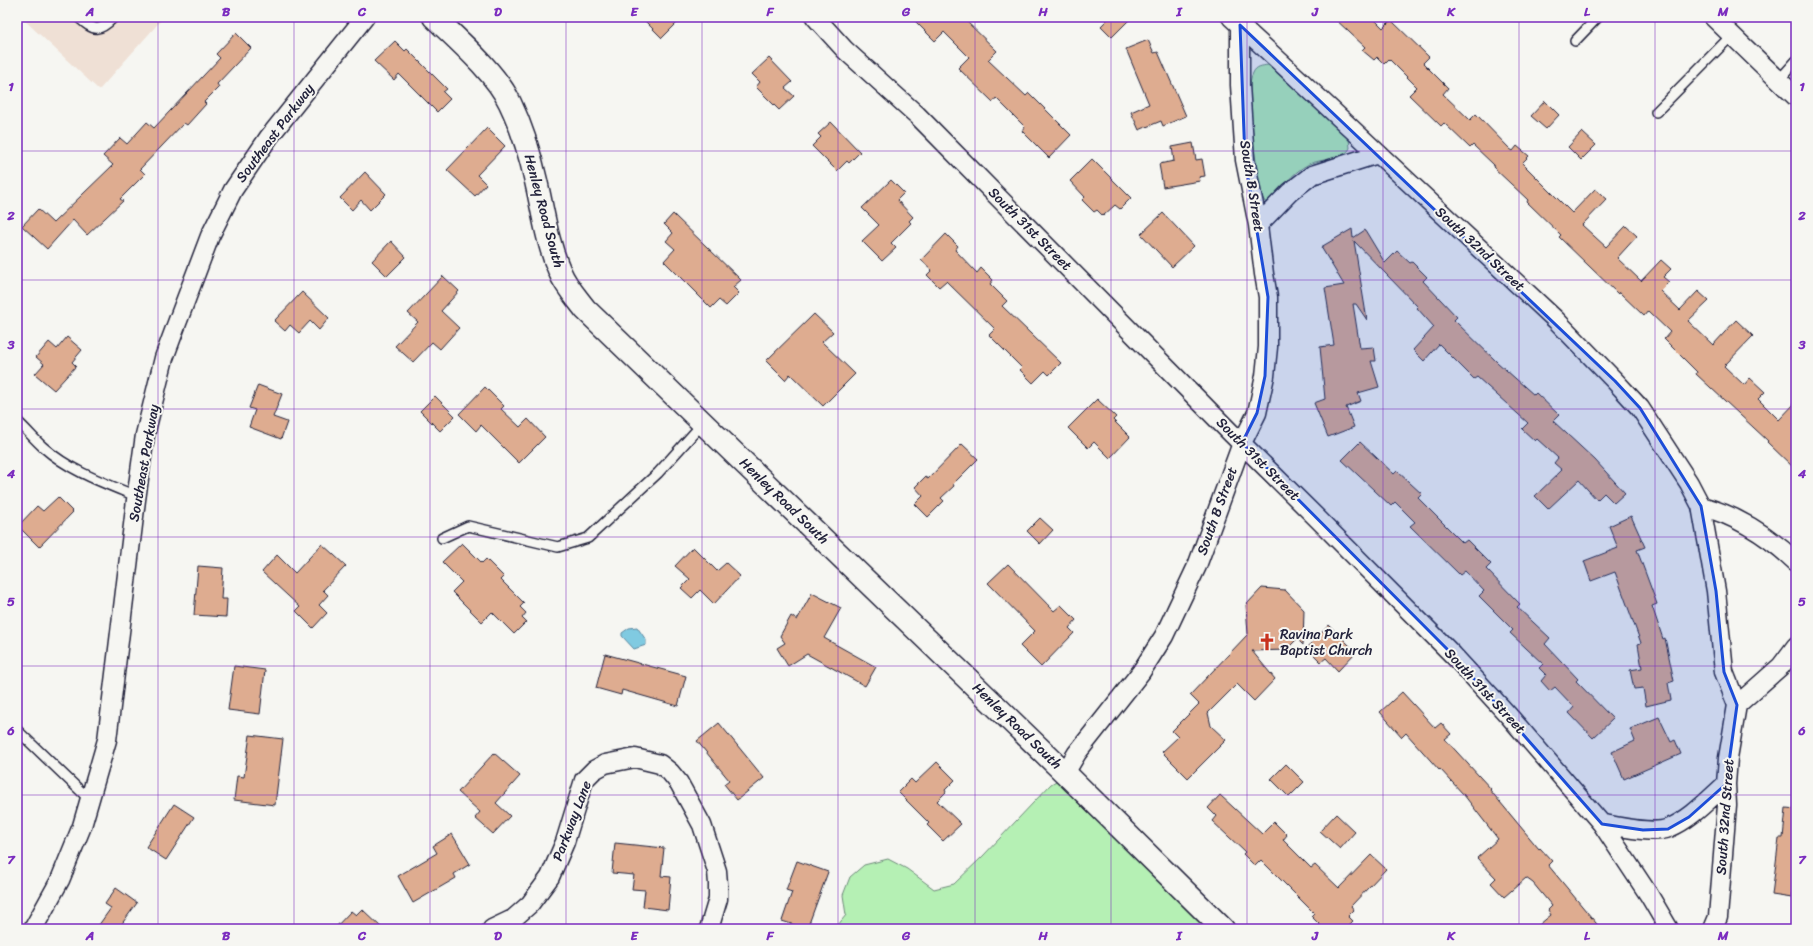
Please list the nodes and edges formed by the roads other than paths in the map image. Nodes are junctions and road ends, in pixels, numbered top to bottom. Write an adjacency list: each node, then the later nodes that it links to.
1 (78, 17): 2 (lane)
2 (114, 17)
3 (365, 17): 20 (street, Southeast Parkway)
4 (434, 17): 18 (street, Henley Road South)
5 (815, 17): 19 (street, South 31st Street)
6 (1598, 17): 10 (lane)
7 (1713, 17): 9 (street)
8 (1240, 20): 15 (street, South 32nd Street); 16 (street, South B Street)
9 (1732, 35): 12 (street); 14 (lane)
10 (1575, 41)
11 (1796, 61): 12 (lane)
12 (1779, 80): 13 (street)
13 (1796, 97)
14 (1656, 112)
15 (1378, 154): 16 (street); 21 (street, South 32nd Street)
16 (1258, 225): 19 (street, South B Street)
17 (17, 421): 20 (lane)
18 (703, 423): 22 (lane); 27 (street, Henley Road South)
19 (1242, 443): 27 (street, South B Street); 30 (street, South 31st Street)
20 (136, 496): 29 (street, Southeast Parkway)
21 (1702, 506): 23 (street); 25 (street, South 32nd Street)
22 (442, 538)
23 (1796, 562)
24 (1796, 646): 25 (street)
25 (1737, 705): 28 (street, South 32nd Street)
26 (17, 730): 29 (lane)
27 (1065, 773): 34 (street, Henley Road South)
28 (1726, 784): 30 (street); 36 (street, South 32nd Street)
29 (91, 801): 31 (street, Southeast Parkway)
30 (1602, 824): 35 (street, South 31st Street)
31 (33, 929)
32 (492, 929): 33 (street, Parkway Lane)
33 (709, 929)
34 (1223, 929)
35 (1669, 929)
36 (1713, 929)

